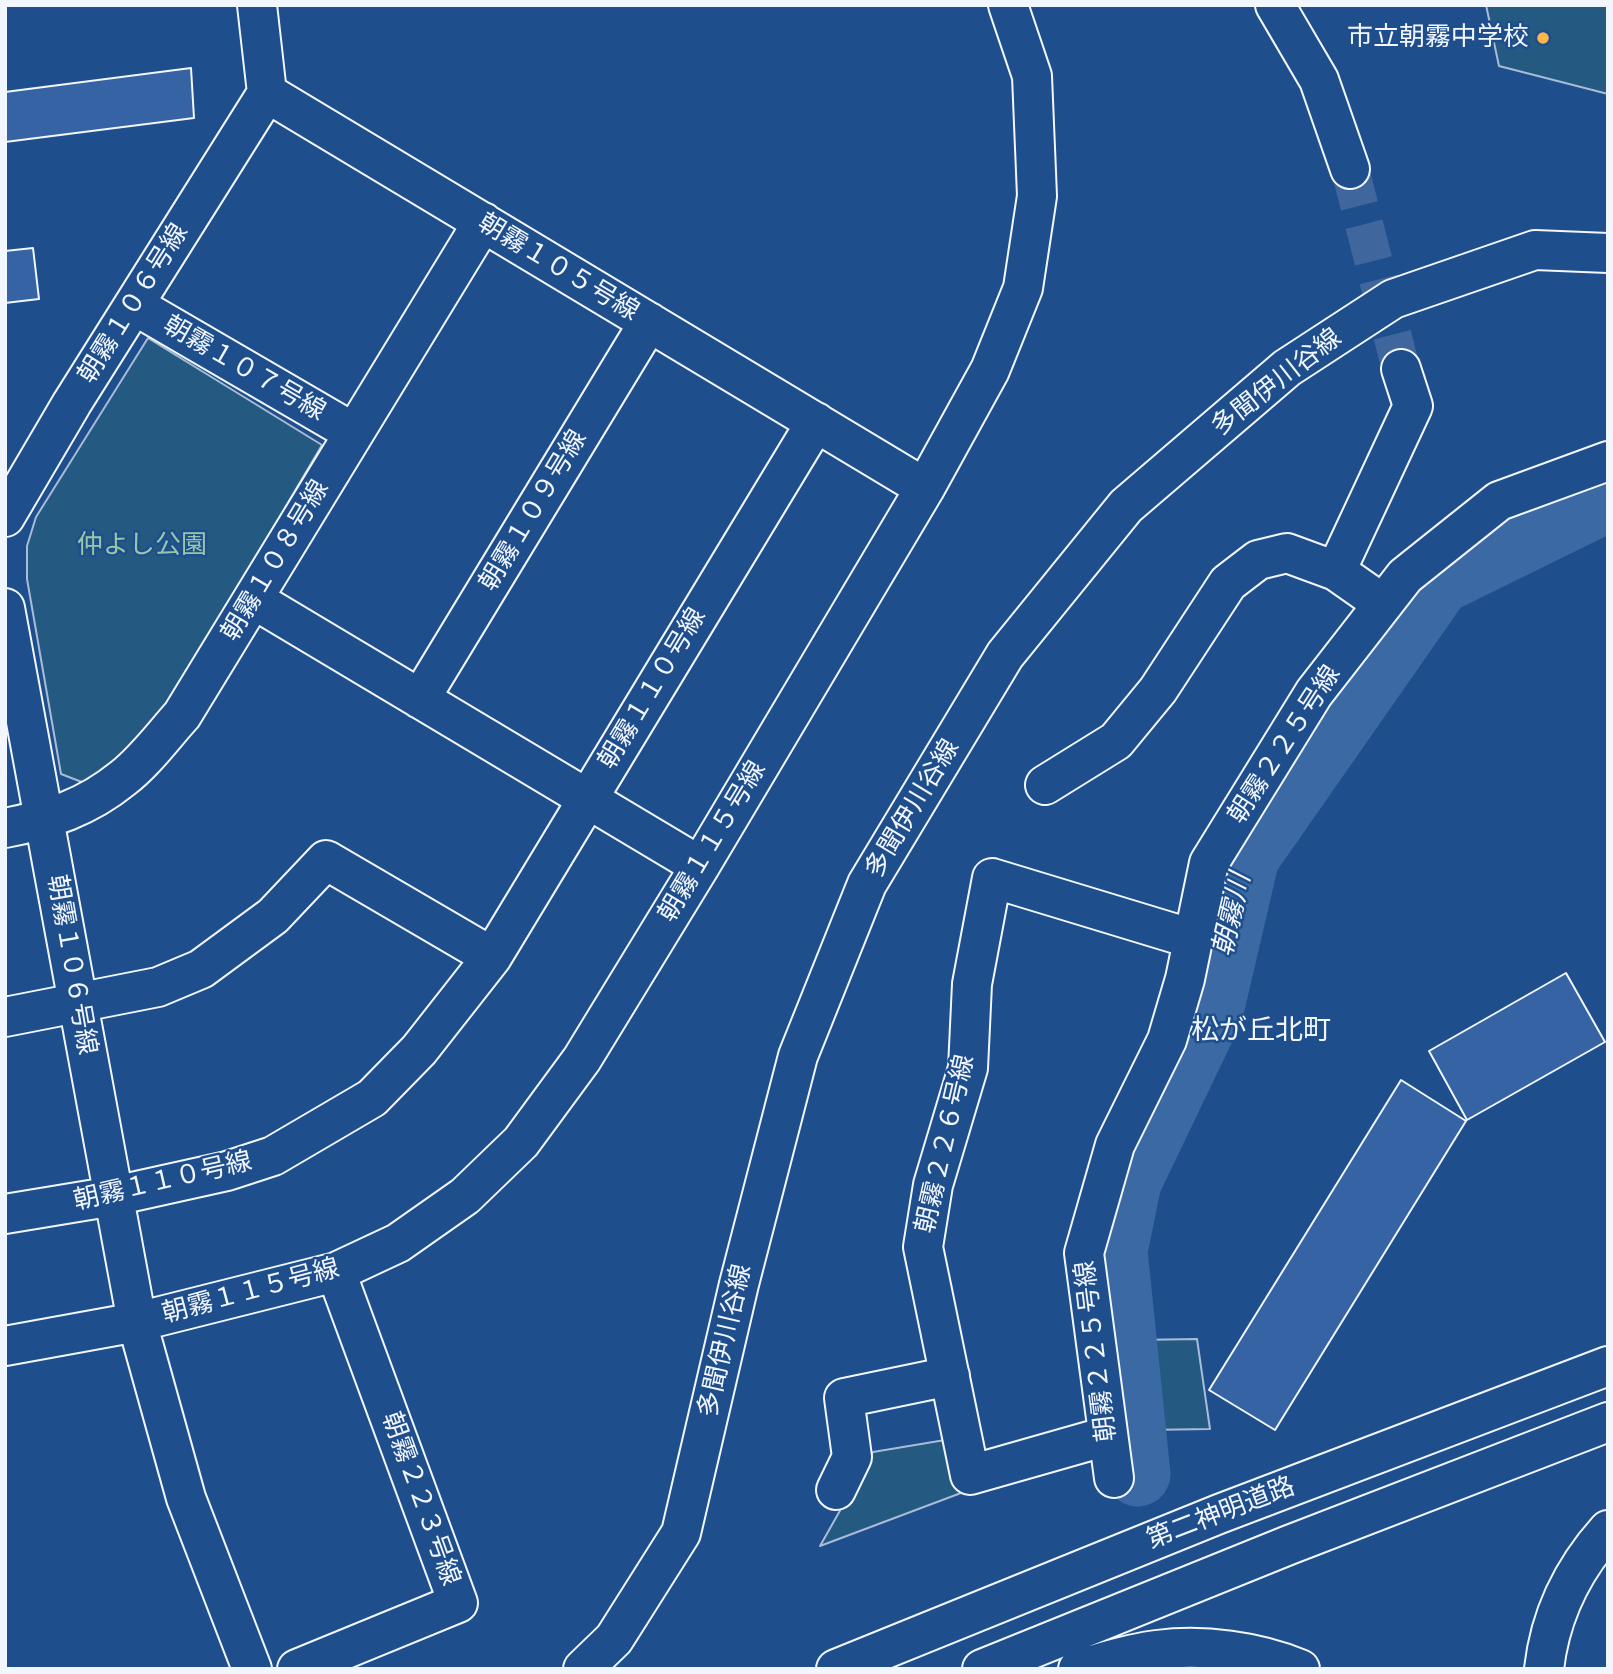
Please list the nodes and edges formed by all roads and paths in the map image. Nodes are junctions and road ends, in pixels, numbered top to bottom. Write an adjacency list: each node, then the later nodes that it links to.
1 (257, 5): 4 (main road)
2 (1009, 5): 14 (main road, 朝霧１１５号線)
3 (1289, 13): 5 (main road)
4 (267, 93): 6 (main road, 朝霧１０５号線); 8 (main road, 朝霧１０６号線)
5 (1350, 169)
6 (483, 222): 9 (main road, 朝霧１０５号線); 12 (main road, 朝霧１０８号線)
7 (1608, 253): 46 (main road, 多聞伊川谷線)
8 (134, 305): 12 (main road, 朝霧１０７号線); 15 (main road, 朝霧１０６号線)
9 (649, 322): 11 (main road, 朝霧１０５号線); 20 (main road, 朝霧１０９号線)
10 (1401, 369): 16 (main road)
11 (816, 422): 14 (main road, 朝霧１０５号線); 22 (main road, 朝霧１１０号線)
12 (354, 433): 17 (main road, 朝霧１０８号線)
13 (1608, 461): 18 (main road, 朝霧２２５号線)
14 (925, 488): 25 (main road, 朝霧１１５号線)
15 (5, 517)
16 (1336, 572): 18 (main road); 21 (main road)
17 (253, 599): 20 (main road); 23 (main road, 朝霧１０８号線)
18 (1383, 604): 26 (main road, 朝霧２２５号線)
19 (7, 629): 23 (main road, 朝霧１０６号線)
20 (420, 699): 22 (main road)
21 (1045, 785)
22 (587, 799): 25 (main road); 27 (main road, 朝霧１１０号線)
23 (45, 821): 24 (main road, 朝霧１０８号線); 28 (main road, 朝霧１０６号線)
24 (5, 828)
25 (700, 866): 32 (main road, 朝霧１１５号線)
26 (1193, 939): 37 (main road, 朝霧２２６号線); 39 (main road, 朝霧２２５号線)
27 (492, 957): 28 (main road); 30 (main road, 朝霧１１０号線)
28 (78, 1003): 29 (main road); 30 (main road, 朝霧１０６号線)
29 (5, 1017)
30 (114, 1196): 31 (main road, 朝霧１１０号線); 33 (main road, 朝霧１０６号線)
31 (5, 1214)
32 (336, 1272): 33 (main road, 朝霧１１５号線); 45 (main road, 朝霧２２３号線)
33 (137, 1322): 34 (main road, 朝霧１１５号線); 44 (main road)
34 (5, 1346)
35 (1608, 1350): 42 (main road)
36 (1608, 1366): 42 (main road, 第二神明道路)
37 (950, 1376): 39 (main road, 朝霧２２６号線); 41 (main road)
38 (1608, 1422): 48 (main road, 第二神明道路)
39 (1107, 1436): 40 (main road, 朝霧２２５号線)
40 (1114, 1478)
41 (836, 1490)
42 (1219, 1514): 47 (main road, 第二神明道路)
43 (1608, 1530): 51 (main road)
44 (252, 1669)
45 (297, 1669)
46 (583, 1669)
47 (836, 1669)
48 (982, 1669)
49 (1078, 1669): 50 (main road)
50 (1300, 1669)
51 (1544, 1669)

